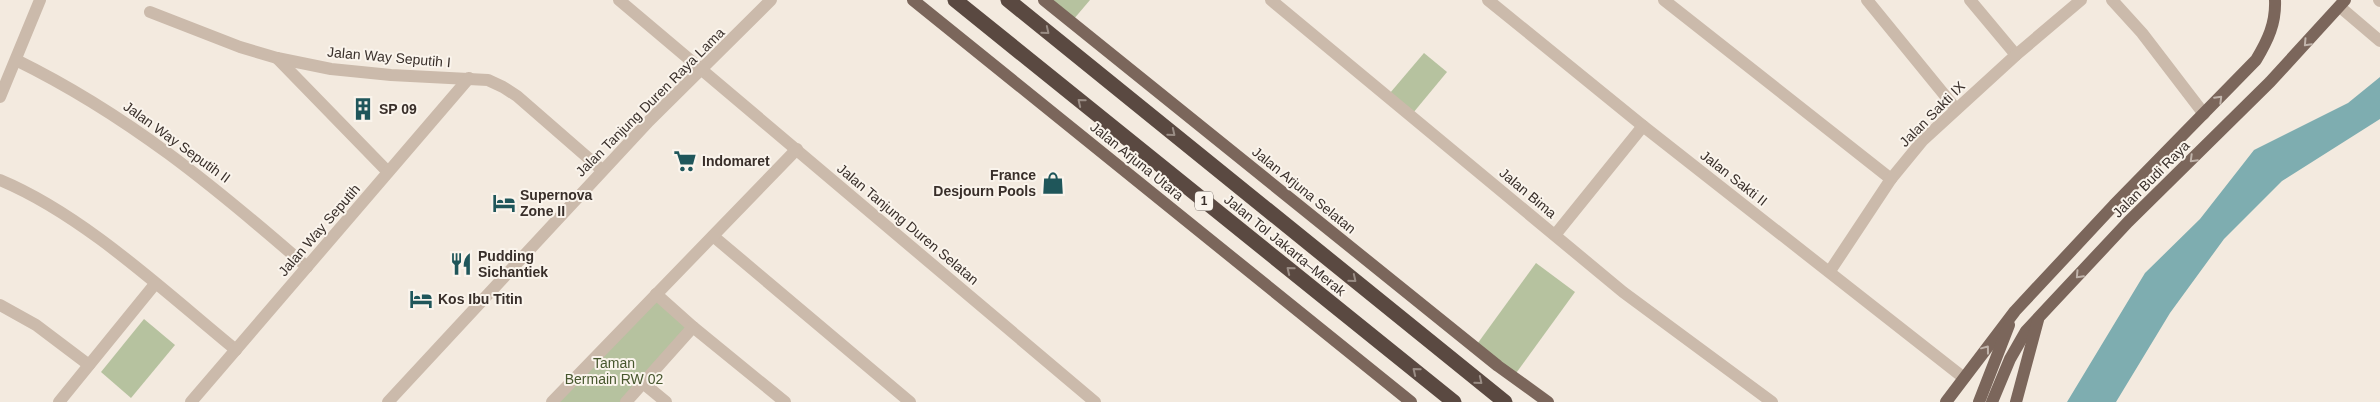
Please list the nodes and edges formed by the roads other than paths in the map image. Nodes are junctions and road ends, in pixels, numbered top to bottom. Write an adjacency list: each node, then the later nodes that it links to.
1 (40, 0): 21 (street)
2 (619, 0): 22 (street, Jalan Tanjung Duren Selatan)
3 (771, 0): 22 (street, Jalan Tanjung Duren Raya Lama)
4 (913, 0): 56 (main road, Jalan Arjuna Utara)
5 (955, 0): 57 (highway, Jalan Tol Jakarta–Merak / 1, one-way to 5)
6 (1008, 0): 58 (highway, Jalan Tol Jakarta–Merak / 1, one-way to 58)
7 (1044, 0): 59 (main road, Jalan Arjuna Selatan)
8 (1271, 0): 33 (street, Jalan Bima)
9 (1488, 0): 27 (street, Jalan Sakti II)
10 (1664, 0): 31 (street)
11 (1867, 0): 25 (street)
12 (1970, 0): 19 (street)
13 (2081, 0): 19 (street, Jalan Sakti IX)
14 (2112, 0): 26 (street)
15 (2276, 0): 26 (main road, Jalan Budi Raya, one-way to 15)
16 (2342, 4): 18 (street); 41 (main road, Jalan Budi Raya, one-way to 41)
17 (150, 12): 20 (street, Jalan Way Seputih I)
18 (2380, 41)
19 (2016, 55): 25 (street, Jalan Sakti IX)
20 (277, 58): 23 (street, Jalan Way Seputih I); 30 (street)
21 (16, 60): 24 (street); 35 (street, Jalan Way Seputih II)
22 (702, 69): 28 (street, Jalan Tanjung Duren Selatan); 29 (street, Jalan Tanjung Duren Raya Lama)
23 (469, 78): 29 (street, Jalan Way Seputih I); 30 (street, Jalan Way Seputih)
24 (1, 93)
25 (1956, 109): 31 (street, Jalan Sakti IX)
26 (2204, 114): 40 (main road, Jalan Budi Raya)
27 (1643, 126): 33 (street); 36 (street, Jalan Sakti II)
28 (796, 149): 34 (street); 55 (street, Jalan Tanjung Duren Selatan)
29 (602, 170): 49 (street, Jalan Tanjung Duren Raya Lama)
30 (388, 172): 35 (street, Jalan Way Seputih)
31 (1891, 179): 36 (street, Jalan Sakti IX)
32 (0, 180): 37 (street)
33 (1555, 235): 60 (street, Jalan Bima)
34 (712, 236): 38 (street); 54 (street)
35 (307, 267): 43 (street, Jalan Way Seputih)
36 (1830, 271): 45 (street, Jalan Sakti II)
37 (155, 284): 43 (street); 44 (street)
38 (656, 294): 42 (street); 50 (street)
39 (0, 305): 44 (street)
40 (2015, 311): 45 (main road, Jalan Budi Raya, one-way to 40); 62 (main road)
41 (2039, 318): 63 (main road); 64 (main road, Jalan Budi Raya)
42 (693, 327): 46 (street); 53 (street)
43 (236, 350): 48 (street, Jalan Way Seputih)
44 (90, 365): 47 (street)
45 (1964, 378): 61 (main road, Jalan Budi Raya)
46 (642, 383): 51 (street); 52 (street)
47 (59, 402)
48 (191, 402)
49 (388, 402)
50 (552, 402)
51 (626, 402)
52 (666, 402)
53 (785, 402)
54 (910, 402)
55 (1095, 402)
56 (1411, 402)
57 (1454, 402)
58 (1506, 402)
59 (1548, 402)
60 (1772, 402)
61 (1946, 402)
62 (1979, 402)
63 (1992, 402)
64 (2016, 402)

